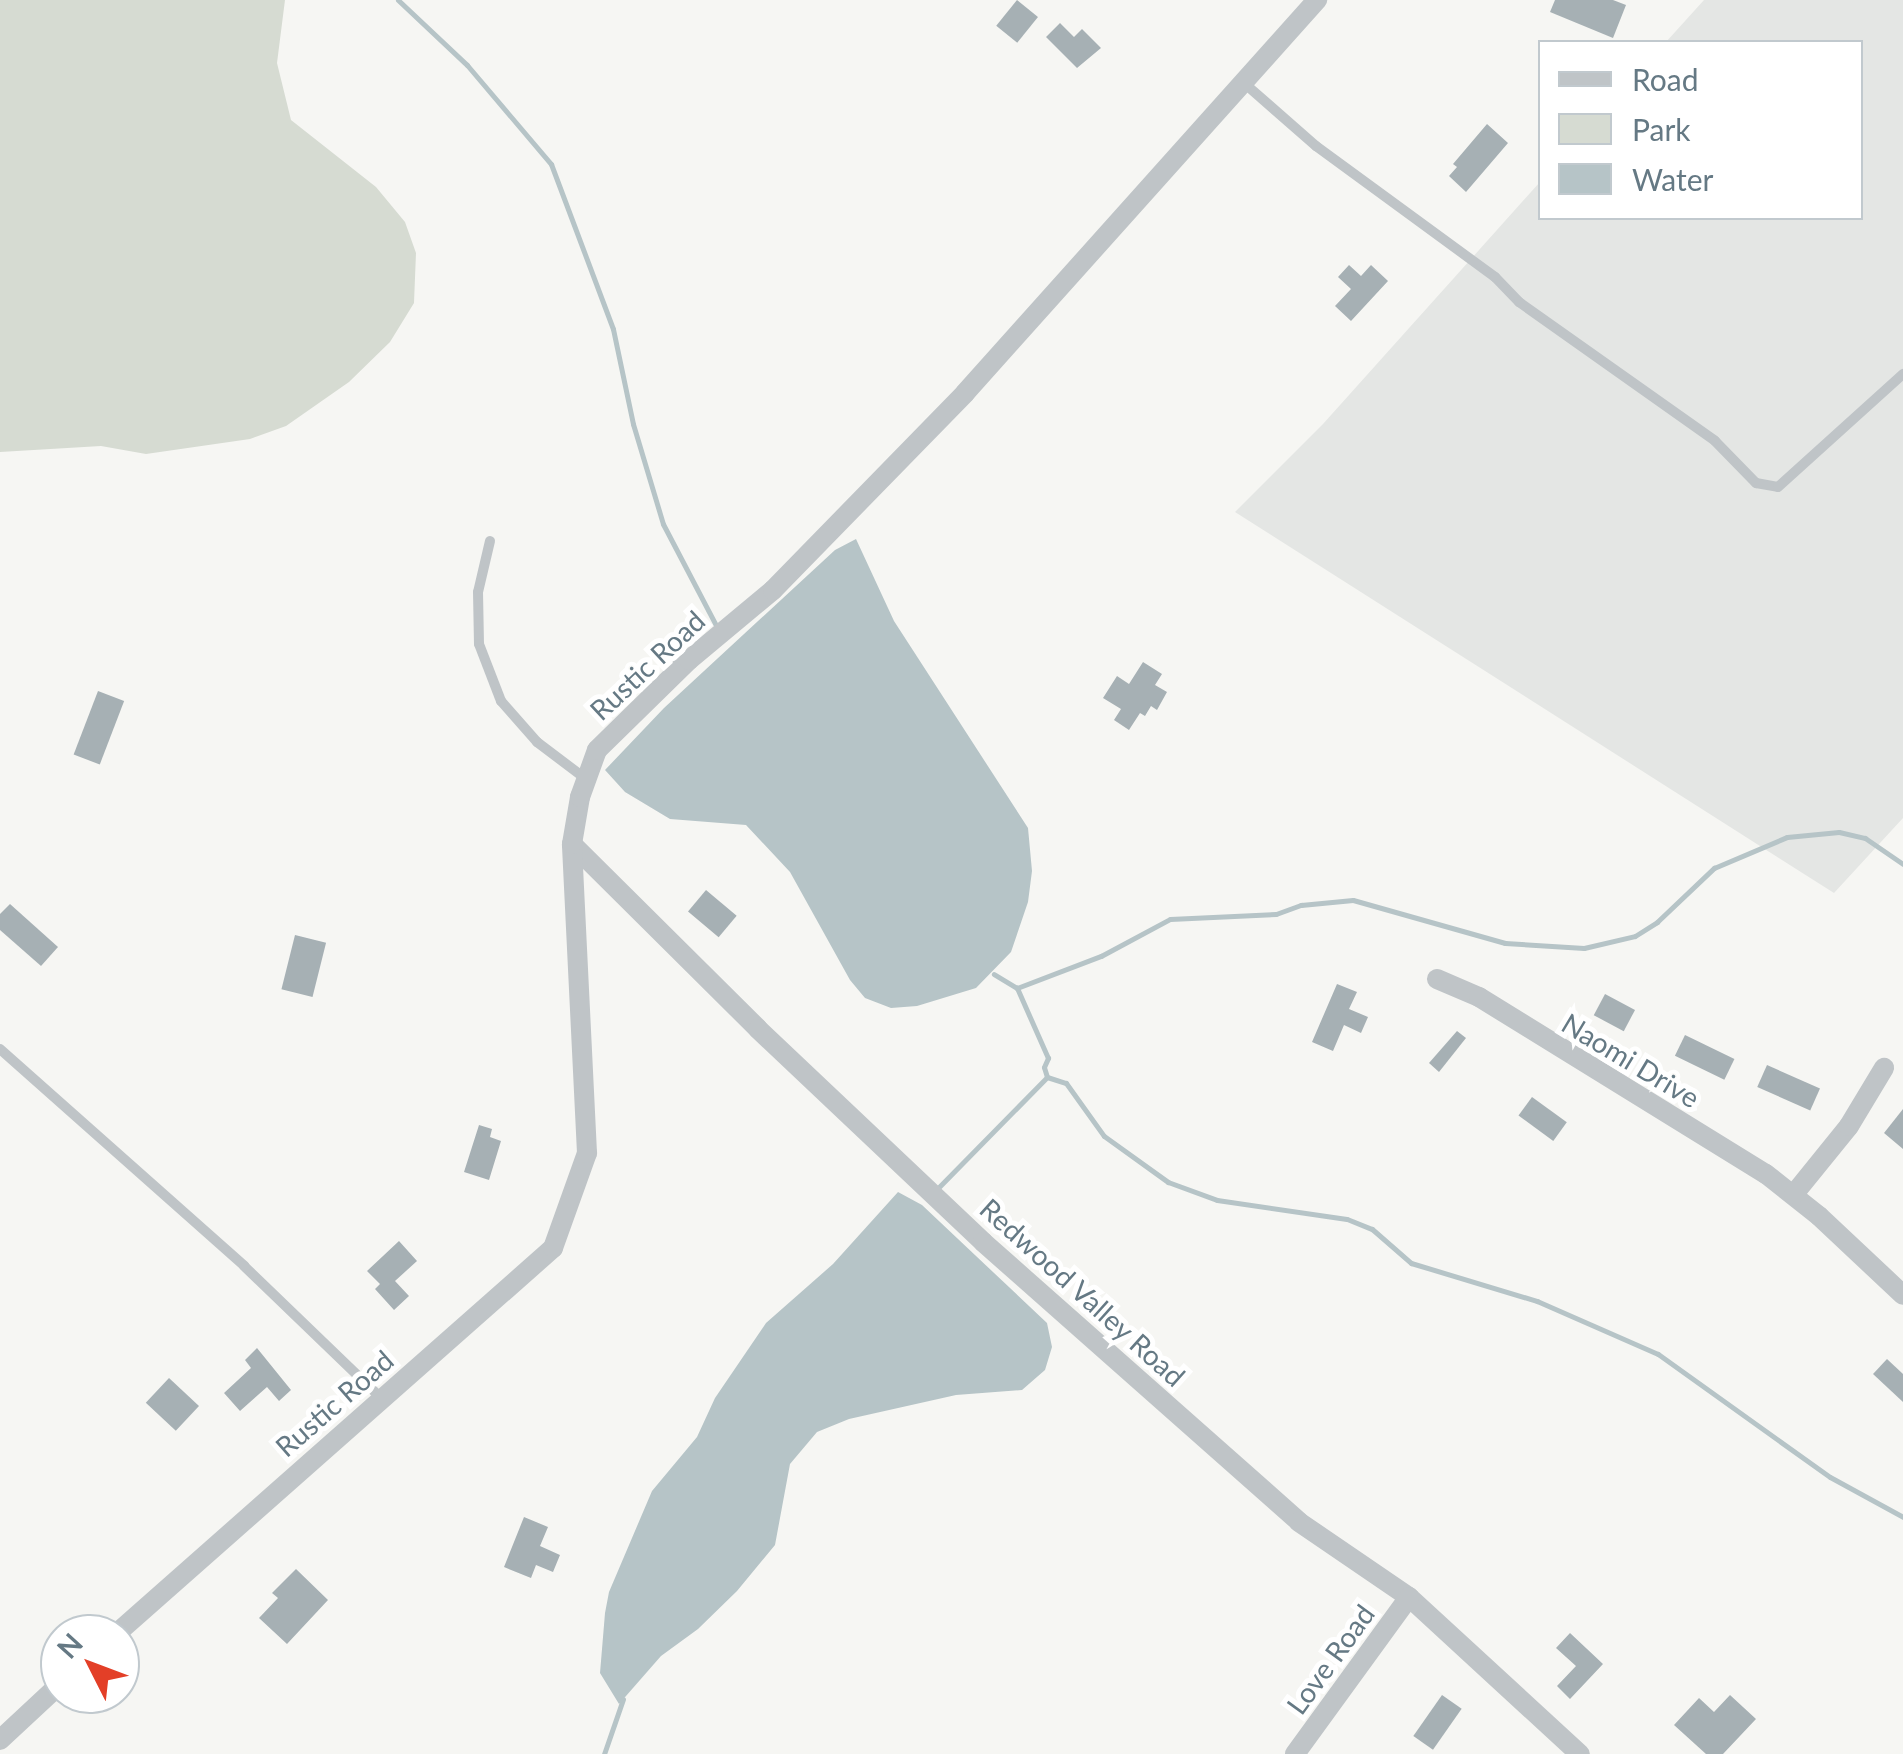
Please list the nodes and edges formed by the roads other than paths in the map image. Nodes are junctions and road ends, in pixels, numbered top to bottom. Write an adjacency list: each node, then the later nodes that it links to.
1 (1317, 0): 2 (street, Rustic Road)
2 (1243, 82): 3 (lane); 5 (street, Rustic Road)
3 (1903, 374)
4 (490, 541): 5 (lane)
5 (586, 779): 6 (street, Rustic Road)
6 (572, 844): 12 (street, Rustic Road); 13 (street, Redwood Valley Road)
7 (1438, 979): 10 (street, Naomi Drive)
8 (0, 1050): 12 (lane)
9 (1884, 1068): 10 (street)
10 (1794, 1194): 11 (street, Naomi Drive)
11 (1903, 1295)
12 (380, 1397): 14 (street, Rustic Road)
13 (1409, 1597): 17 (street, Love Road); 18 (street, Redwood Valley Road)
14 (138, 1614)
15 (40, 1703): 16 (street)
16 (0, 1740)
17 (1296, 1754)
18 (1580, 1754)

